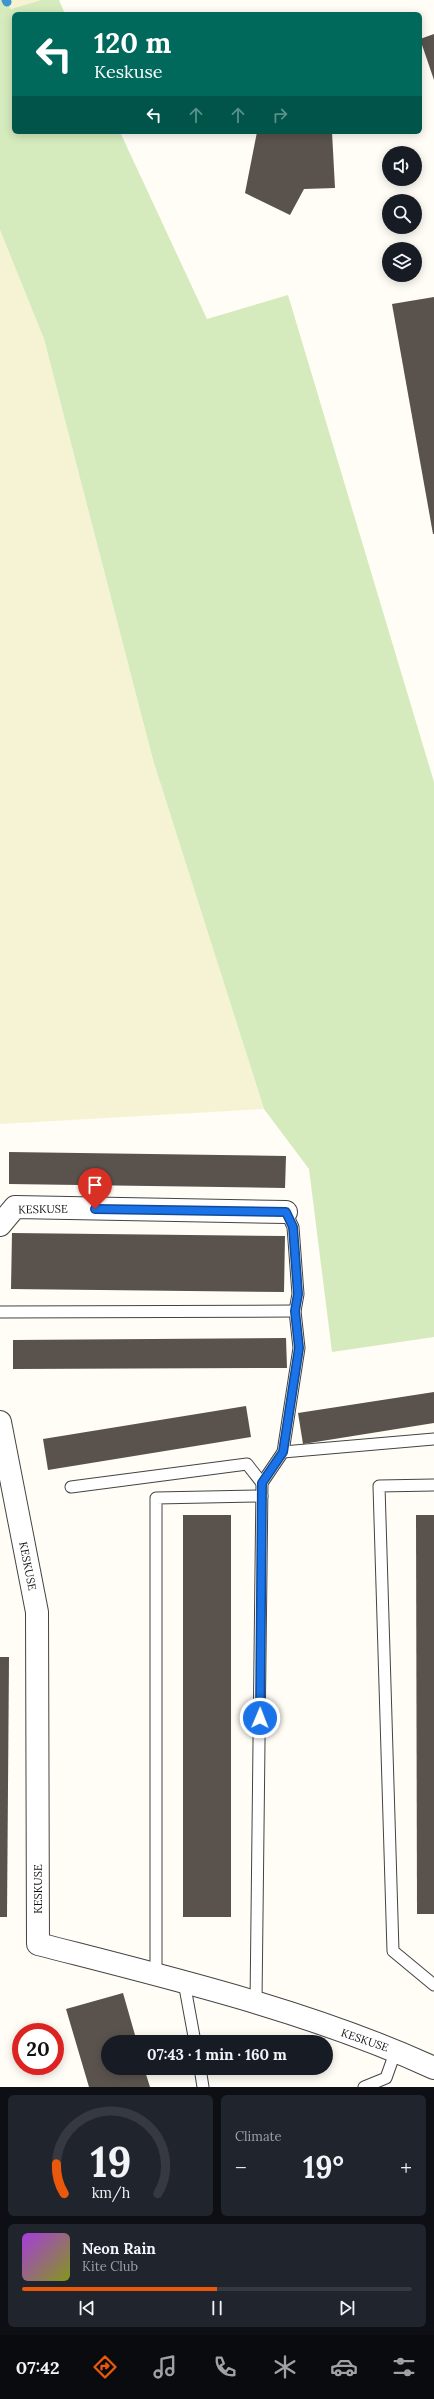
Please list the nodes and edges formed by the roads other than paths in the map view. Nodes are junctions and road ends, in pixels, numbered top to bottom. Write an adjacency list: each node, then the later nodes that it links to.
1 (286, 1212): 2 (street, KESKUSE); 3 (lane)
2 (0, 1225)
3 (295, 1311): 4 (lane); 7 (lane)
4 (0, 1312)
5 (0, 1422): 12 (street, KESKUSE)
6 (434, 1439): 7 (lane)
7 (283, 1452): 8 (lane)
8 (262, 1483): 10 (lane); 11 (lane)
9 (434, 1485): 14 (lane)
10 (71, 1487)
11 (262, 1496): 12 (lane); 15 (lane)
12 (156, 1974): 13 (street, KESKUSE)
13 (184, 1982): 15 (street, KESKUSE); 16 (lane)
14 (434, 1985)
15 (256, 2003): 17 (street, KESKUSE)
16 (194, 2035)
17 (396, 2050): 18 (street, KESKUSE); 21 (lane)
18 (434, 2068)
19 (201, 2075): 20 (lane)
20 (203, 2087)
21 (364, 2087)

